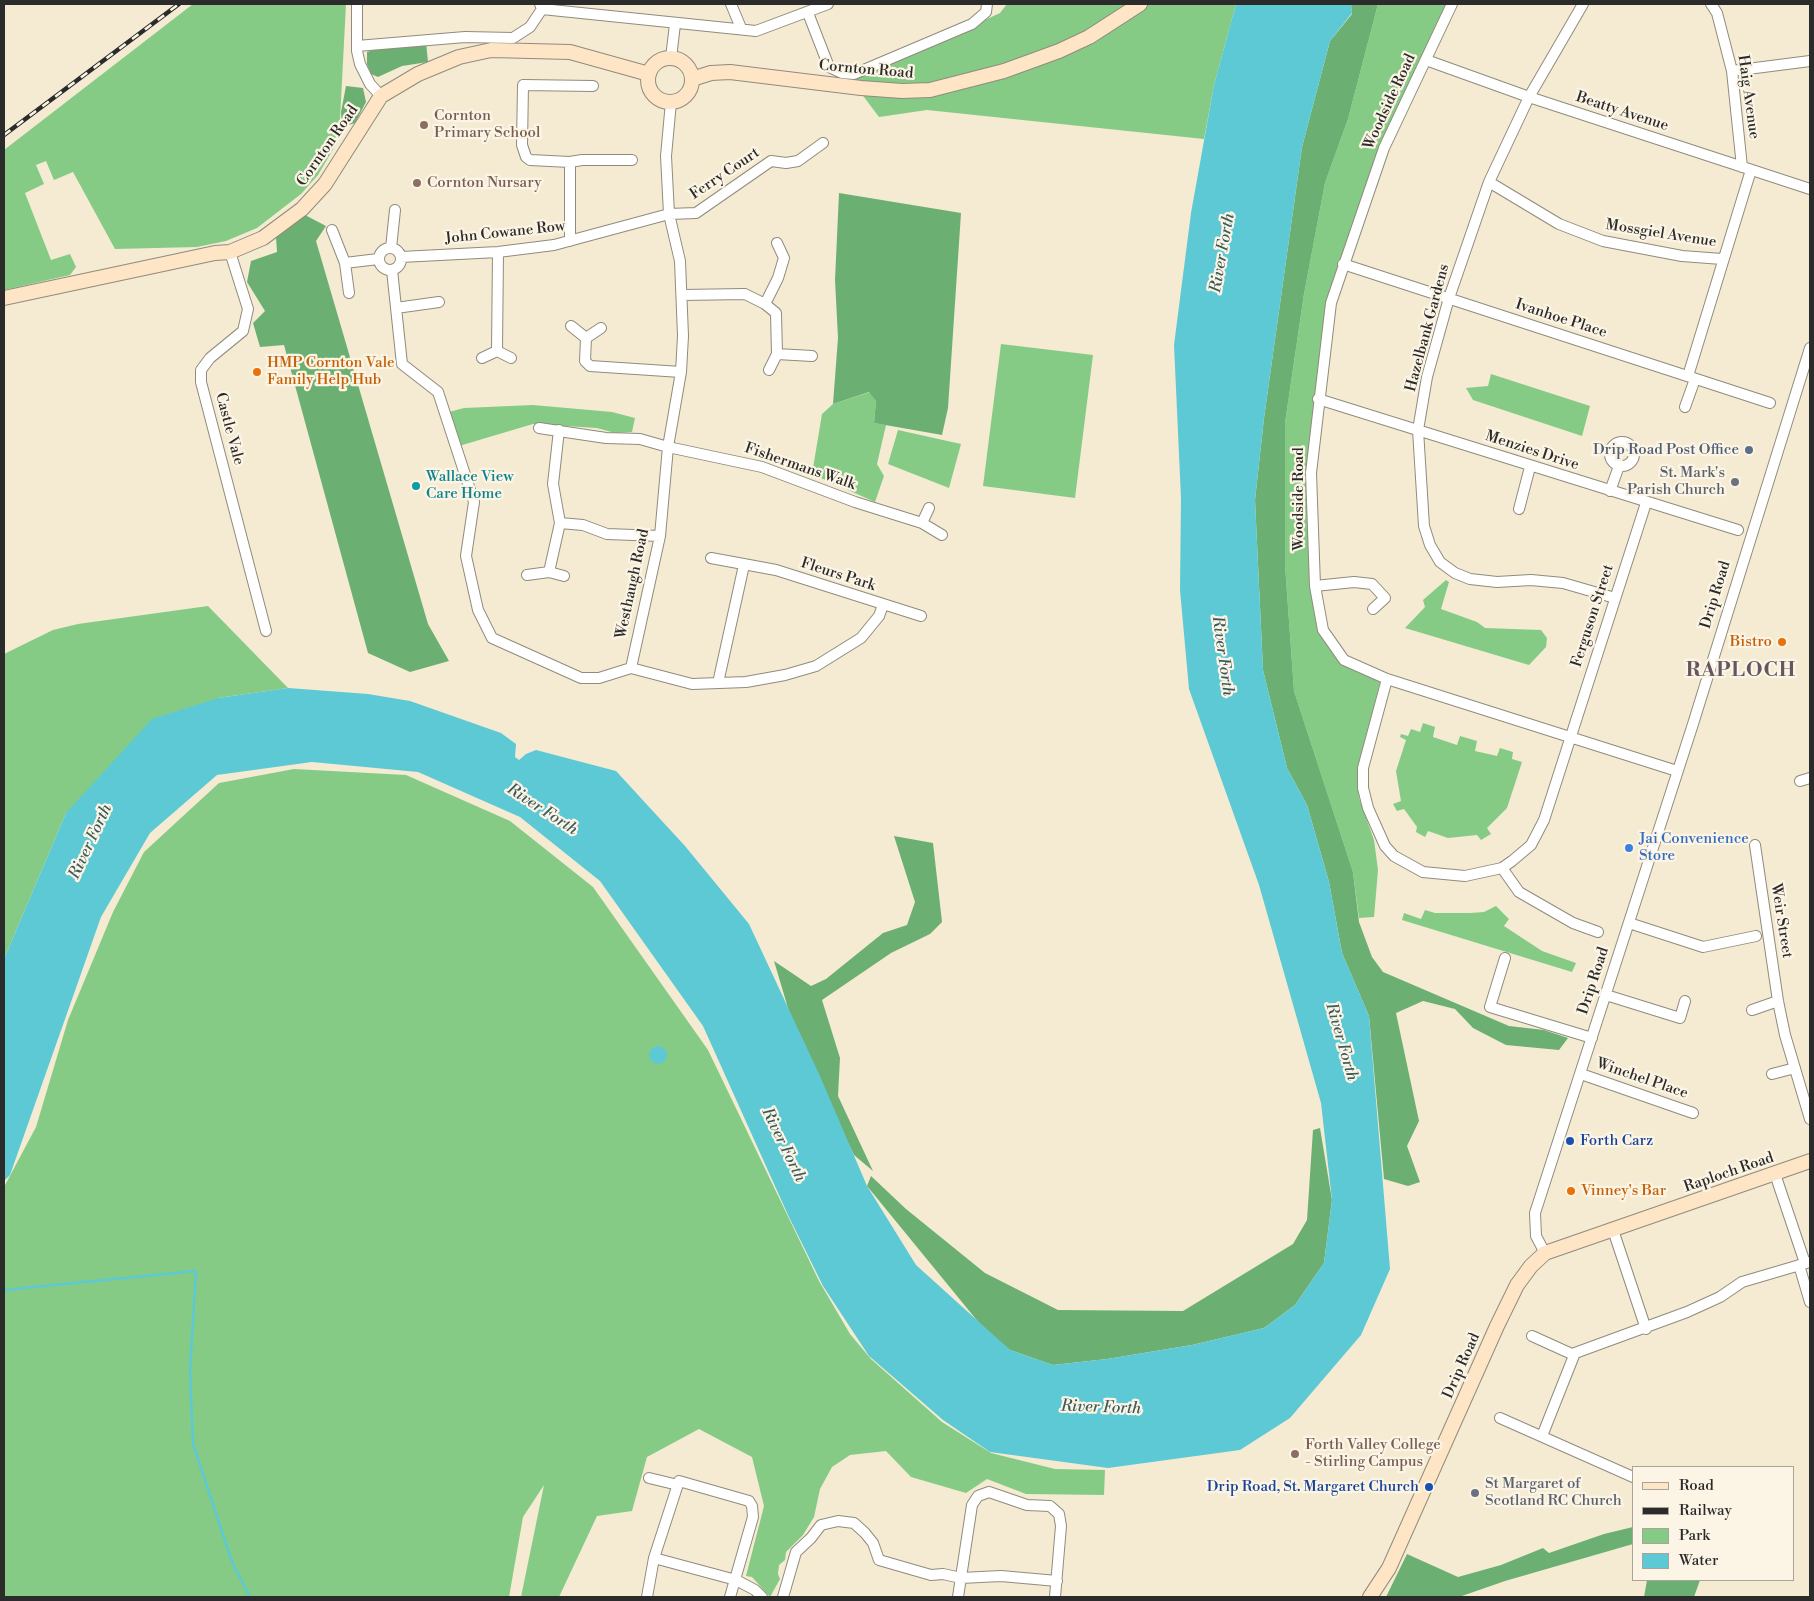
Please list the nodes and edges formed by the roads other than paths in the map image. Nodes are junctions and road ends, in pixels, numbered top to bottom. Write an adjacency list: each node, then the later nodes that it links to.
1 (357, 4): 13 (street)
2 (731, 4): 12 (street)
3 (828, 4): 10 (street)
4 (987, 4): 10 (street)
5 (1140, 4): 19 (main road, Cornton Road)
6 (1452, 4): 15 (street, Woodside Road)
7 (1583, 4): 22 (street, Hazelbank Gardens)
8 (1711, 4): 17 (street, Haig Avenue)
9 (541, 6): 11 (street); 13 (street)
10 (808, 12): 12 (street)
11 (675, 24): 12 (street); 14 (street)
12 (741, 28)
13 (357, 46): 21 (street)
14 (671, 58): 18 (main road); 19 (main road)
15 (1426, 60): 22 (street, Beatty Avenue); 42 (street, Woodside Road)
16 (1810, 61): 17 (street)
17 (1732, 71): 27 (street, Haig Avenue)
18 (649, 74): 21 (main road, Cornton Road); 23 (main road)
19 (692, 79): 23 (main road)
20 (593, 86): 26 (street)
21 (381, 96): 36 (main road, Cornton Road)
22 (1529, 97): 27 (street, Beatty Avenue); 28 (street, Hazelbank Gardens)
23 (671, 102): 31 (street, Westhaugh Road)
24 (822, 143): 31 (street, Ferry Court)
25 (632, 160): 26 (street)
26 (570, 162): 33 (street)
27 (1746, 169): 29 (street, Beatty Avenue); 39 (street)
28 (1489, 182): 39 (street, Mossgiel Avenue); 47 (street, Hazelbank Gardens)
29 (1810, 189)
30 (395, 210): 35 (street)
31 (669, 214): 33 (street, John Cowane Row); 45 (street, Westhaugh Road)
32 (332, 230): 41 (street)
33 (570, 242): 37 (street, John Cowane Row)
34 (777, 243): 49 (street)
35 (391, 248): 38 (street); 40 (street)
36 (230, 252): 46 (main road, Cornton Road); 91 (street, Castle Vale)
37 (498, 252): 38 (street, John Cowane Row); 55 (street)
38 (401, 257): 43 (street)
39 (1722, 259): 62 (street)
40 (378, 260): 41 (street); 43 (street)
41 (345, 263): 44 (street)
42 (1344, 264): 47 (street, Ivanhoe Place); 63 (street, Woodside Road)
43 (392, 270): 50 (street)
44 (349, 293)
45 (682, 295): 49 (street); 61 (street, Westhaugh Road)
46 (4, 298)
47 (1449, 298): 62 (street, Ivanhoe Place); 68 (street, Hazelbank Gardens)
48 (439, 302): 50 (street)
49 (765, 304): 56 (street)
50 (396, 308): 92 (street)
51 (571, 326): 53 (street)
52 (601, 328): 53 (street)
53 (586, 338): 61 (street)
54 (1810, 348): 96 (street, Drip Road)
55 (497, 352): 58 (street); 59 (street)
56 (777, 354): 57 (street); 60 (street)
57 (812, 356)
58 (482, 358)
59 (511, 358)
60 (769, 370)
61 (681, 372): 69 (street, Westhaugh Road)
62 (1691, 377): 64 (street, Ivanhoe Place); 65 (street)
63 (1318, 399): 68 (street, Menzies Drive); 86 (street, Woodside Road)
64 (1770, 403)
65 (1685, 407)
66 (539, 428): 67 (street, Fishermans Walk)
67 (559, 430): 69 (street, Fishermans Walk); 76 (street)
68 (1418, 430): 71 (street, Menzies Drive); 87 (street, Hazelbank Gardens)
69 (668, 447): 77 (street, Fishermans Walk); 80 (street, Westhaugh Road)
70 (1619, 466): 72 (street)
71 (1530, 467): 72 (street, Menzies Drive); 75 (street)
72 (1610, 491): 73 (street, Menzies Drive)
73 (1646, 503): 78 (street, Menzies Drive); 87 (street, Ferguson Street)
74 (929, 508): 77 (street)
75 (1519, 509)
76 (560, 523): 80 (street); 83 (street)
77 (922, 523): 79 (street, Fishermans Walk)
78 (1738, 530)
79 (942, 535)
80 (660, 536): 92 (street, Westhaugh Road)
81 (711, 558): 82 (street, Fleurs Park)
82 (744, 565): 88 (street, Fleurs Park); 94 (street)
83 (550, 572): 84 (street); 85 (street)
84 (527, 575)
85 (564, 576)
86 (1314, 586): 89 (street); 93 (street, Woodside Road)
87 (1615, 598): 95 (street, Ferguson Street)
88 (883, 605): 90 (street, Fleurs Park); 94 (street)
89 (1373, 609)
90 (921, 616)
91 (266, 631)
92 (630, 668): 94 (street)
93 (1387, 679): 95 (street, Woodside Road); 100 (street)
94 (718, 683)
95 (1570, 738): 96 (street, Woodside Road); 100 (street, Ferguson Street)
96 (1677, 771): 101 (street, Drip Road)
97 (1810, 778): 98 (street)
98 (1800, 781)
99 (1755, 845): 107 (street, Weir Street)
100 (1502, 868): 102 (street)
101 (1629, 924): 103 (street); 105 (street, Drip Road)
102 (1598, 932)
103 (1756, 936)
104 (1505, 958): 109 (street)
105 (1606, 994): 106 (street); 109 (street, Drip Road)
106 (1685, 1001)
107 (1778, 1001): 108 (street); 110 (street, Weir Street)
108 (1752, 1010)
109 (1592, 1038): 111 (street, Drip Road)
110 (1795, 1068): 112 (street); 114 (street, Weir Street)
111 (1581, 1074): 113 (street, Winchel Place); 118 (street, Drip Road)
112 (1772, 1074)
113 (1693, 1113)
114 (1810, 1117)
115 (1810, 1161): 116 (main road, Raploch Road)
116 (1775, 1174): 117 (main road, Raploch Road); 119 (street)
117 (1614, 1230): 118 (main road, Raploch Road); 121 (street)
118 (1545, 1253): 139 (main road, Drip Road)
119 (1805, 1263): 120 (street); 121 (street)
120 (1810, 1302)
121 (1646, 1329): 123 (street)
122 (1532, 1336): 123 (street)
123 (1574, 1355): 125 (street)
124 (1500, 1418): 125 (street)
125 (1542, 1436): 126 (street)
126 (1632, 1477)
127 (649, 1478): 128 (street)
128 (678, 1485): 129 (street); 131 (street)
129 (654, 1558): 131 (street); 133 (street)
130 (960, 1578): 132 (street); 132 (street); 136 (street); 137 (street)
131 (736, 1580): 134 (street); 135 (street)
132 (1057, 1581): 138 (street)
133 (647, 1597)
134 (730, 1597)
135 (762, 1597)
136 (783, 1597)
137 (958, 1597)
138 (1055, 1597)
139 (1370, 1597)

